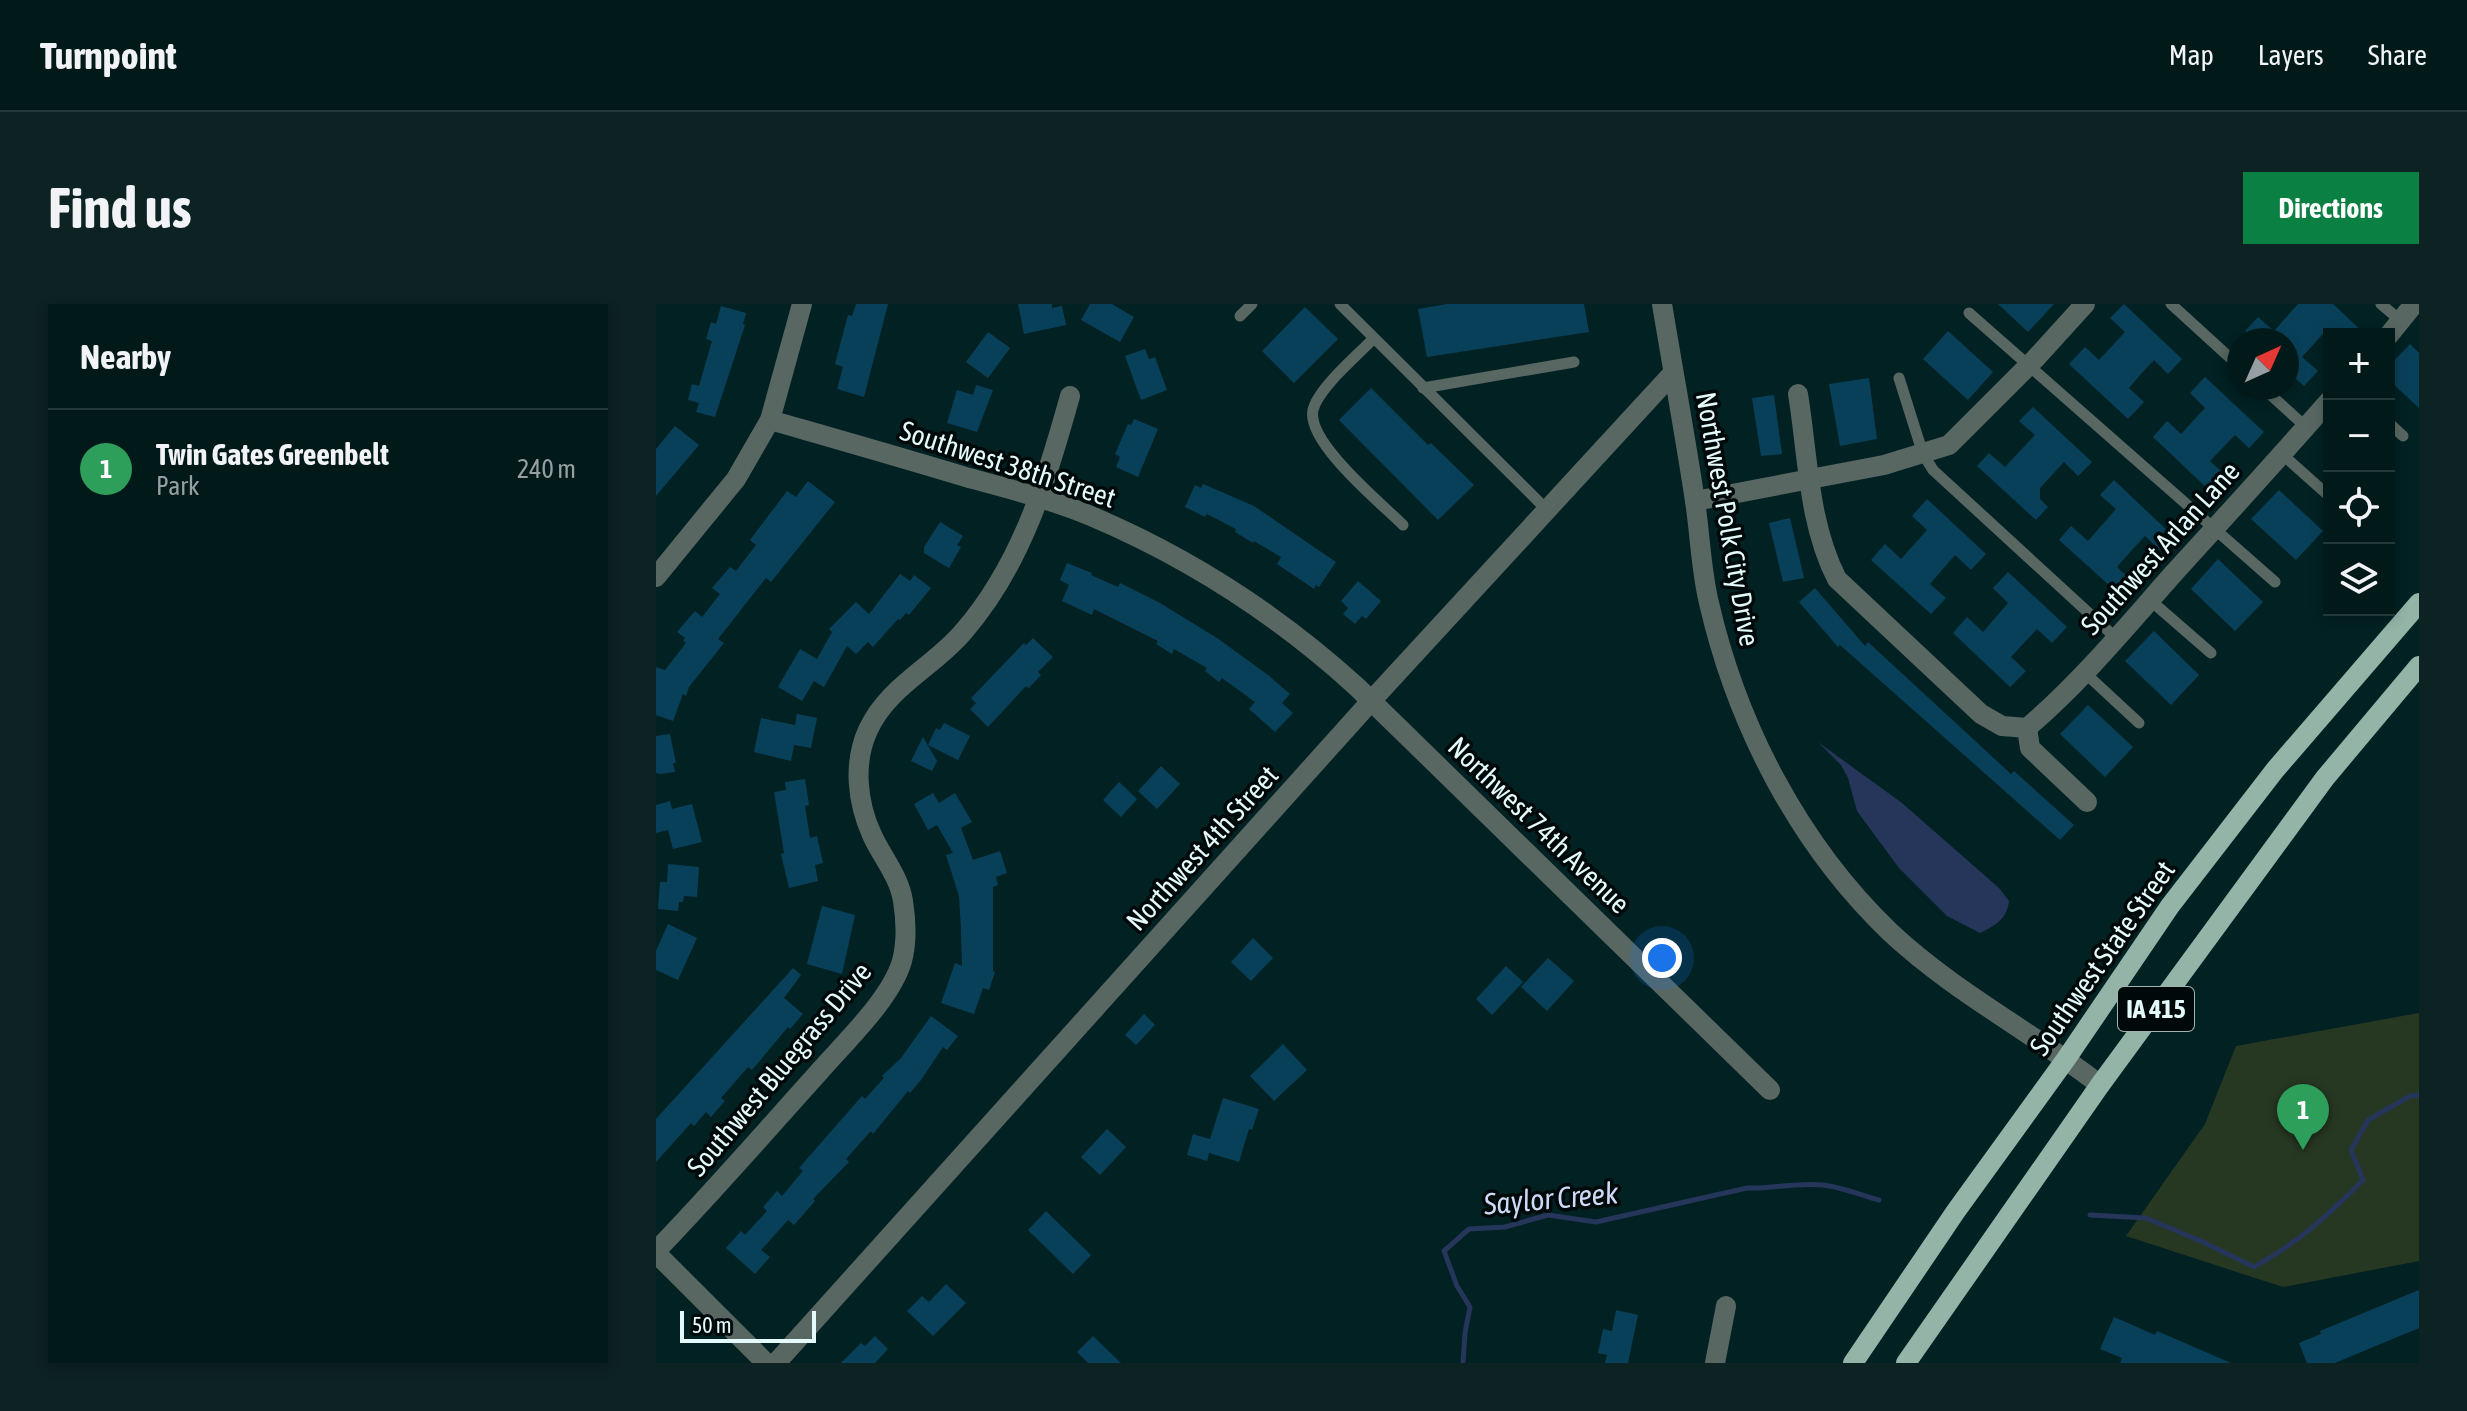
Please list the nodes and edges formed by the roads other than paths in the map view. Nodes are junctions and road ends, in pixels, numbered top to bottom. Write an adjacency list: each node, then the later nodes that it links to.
1 (802, 304): 22 (street)
2 (1252, 304): 9 (lane)
3 (1340, 304): 11 (lane)
4 (1662, 304): 15 (street, Northwest Polk City Drive)
5 (2085, 304): 14 (street)
6 (2171, 304): 12 (lane)
7 (2381, 304): 10 (lane)
8 (1969, 313): 14 (lane)
9 (1240, 316)
10 (2407, 316)
11 (1373, 339): 17 (lane); 33 (lane)
12 (2227, 355)
13 (1574, 362): 17 (lane)
14 (2028, 366): 26 (street); 34 (lane)
15 (1673, 373): 31 (street, Northwest Polk City Drive); 32 (street, Northwest 4th Street)
16 (1899, 378): 26 (lane)
17 (1423, 388): 32 (lane)
18 (1798, 394): 28 (street)
19 (1070, 396): 30 (street, Southwest Bluegrass Drive)
20 (2276, 400): 23 (lane)
21 (2323, 408): 23 (street, Southwest Arlan Lane)
22 (770, 420): 30 (street, Southwest 38th Street); 35 (street)
23 (2306, 427): 27 (street, Southwest Arlan Lane)
24 (2395, 429): 25 (lane)
25 (2403, 436)
26 (1923, 454): 28 (street); 39 (lane)
27 (2283, 455): 29 (lane); 34 (street, Southwest Arlan Lane)
28 (1810, 480): 31 (street); 45 (street)
29 (2323, 491)
30 (1038, 498): 43 (street, Southwest 38th Street); 50 (street, Southwest Bluegrass Drive)
31 (1695, 501): 47 (street, Northwest Polk City Drive)
32 (1547, 510): 43 (street, Northwest 4th Street)
33 (1403, 525)
34 (2215, 530): 36 (lane); 37 (street, Southwest Arlan Lane)
35 (656, 577)
36 (2275, 582)
37 (2150, 600): 39 (street, Southwest Arlan Lane); 40 (lane)
38 (2419, 603): 47 (main road, Southwest State Street / IA 415)
39 (2116, 638): 42 (street, Southwest Arlan Lane)
40 (2211, 653)
41 (2419, 666): 48 (main road, IA 415)
42 (2084, 672): 44 (lane); 45 (street, Southwest Arlan Lane)
43 (1372, 700): 49 (street, Northwest 74th Avenue); 53 (street, Northwest 4th Street)
44 (2139, 723)
45 (2027, 728): 46 (street)
46 (2087, 802)
47 (2066, 1059): 48 (street); 55 (main road, Southwest State Street / IA 415)
48 (2100, 1085): 56 (main road, IA 415)
49 (1770, 1090)
50 (656, 1252): 52 (street)
51 (1726, 1306): 54 (street)
52 (766, 1363)
53 (776, 1363)
54 (1715, 1363)
55 (1853, 1363)
56 (1906, 1363)

